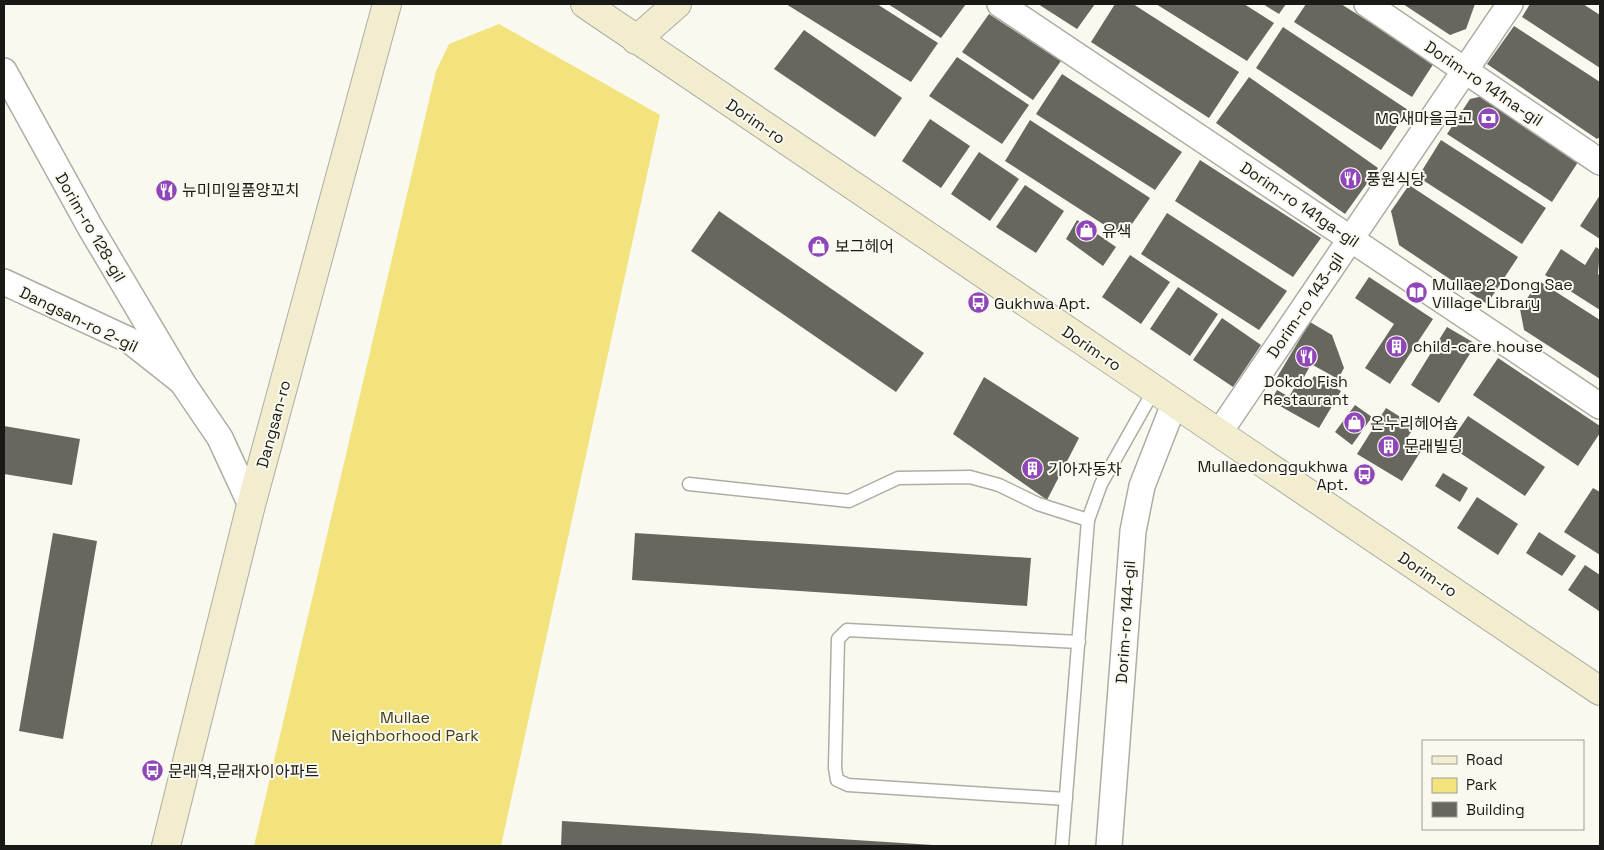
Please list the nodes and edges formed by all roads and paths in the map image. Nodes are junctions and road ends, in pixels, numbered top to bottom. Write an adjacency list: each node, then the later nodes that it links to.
1 (387, 4): 18 (main road, Dangsan-ro)
2 (585, 4): 7 (main road, Dorim-ro)
3 (677, 4): 7 (main road)
4 (1000, 4): 11 (street, Dorim-ro 141ga-gil)
5 (1367, 4): 8 (street, Dorim-ro 141na-gil)
6 (1510, 4): 8 (street, Dorim-ro 143-gil)
7 (636, 40): 14 (main road, Dorim-ro)
8 (1465, 70): 10 (street, Dorim-ro 141na-gil); 11 (street, Dorim-ro 143-gil)
9 (4, 71): 13 (street, Dorim-ro 128-gil)
10 (1600, 162)
11 (1351, 238): 15 (street, Dorim-ro 141ga-gil); 16 (street, Dorim-ro 143-gil)
12 (4, 282): 13 (street, Dangsan-ro 2-gil)
13 (182, 382): 18 (street, Dangsan-ro 2-gil)
14 (1164, 397): 16 (main road, Dorim-ro); 19 (lane); 25 (street, Dorim-ro 144-gil)
15 (1600, 406)
16 (1219, 433): 21 (main road, Dorim-ro)
17 (689, 484): 19 (lane)
18 (251, 505): 23 (main road, Dangsan-ro)
19 (1088, 520): 20 (lane)
20 (1079, 642): 22 (lane); 22 (lane)
21 (1600, 691)
22 (1066, 799): 24 (lane)
23 (166, 846)
24 (1062, 846)
25 (1109, 846)

